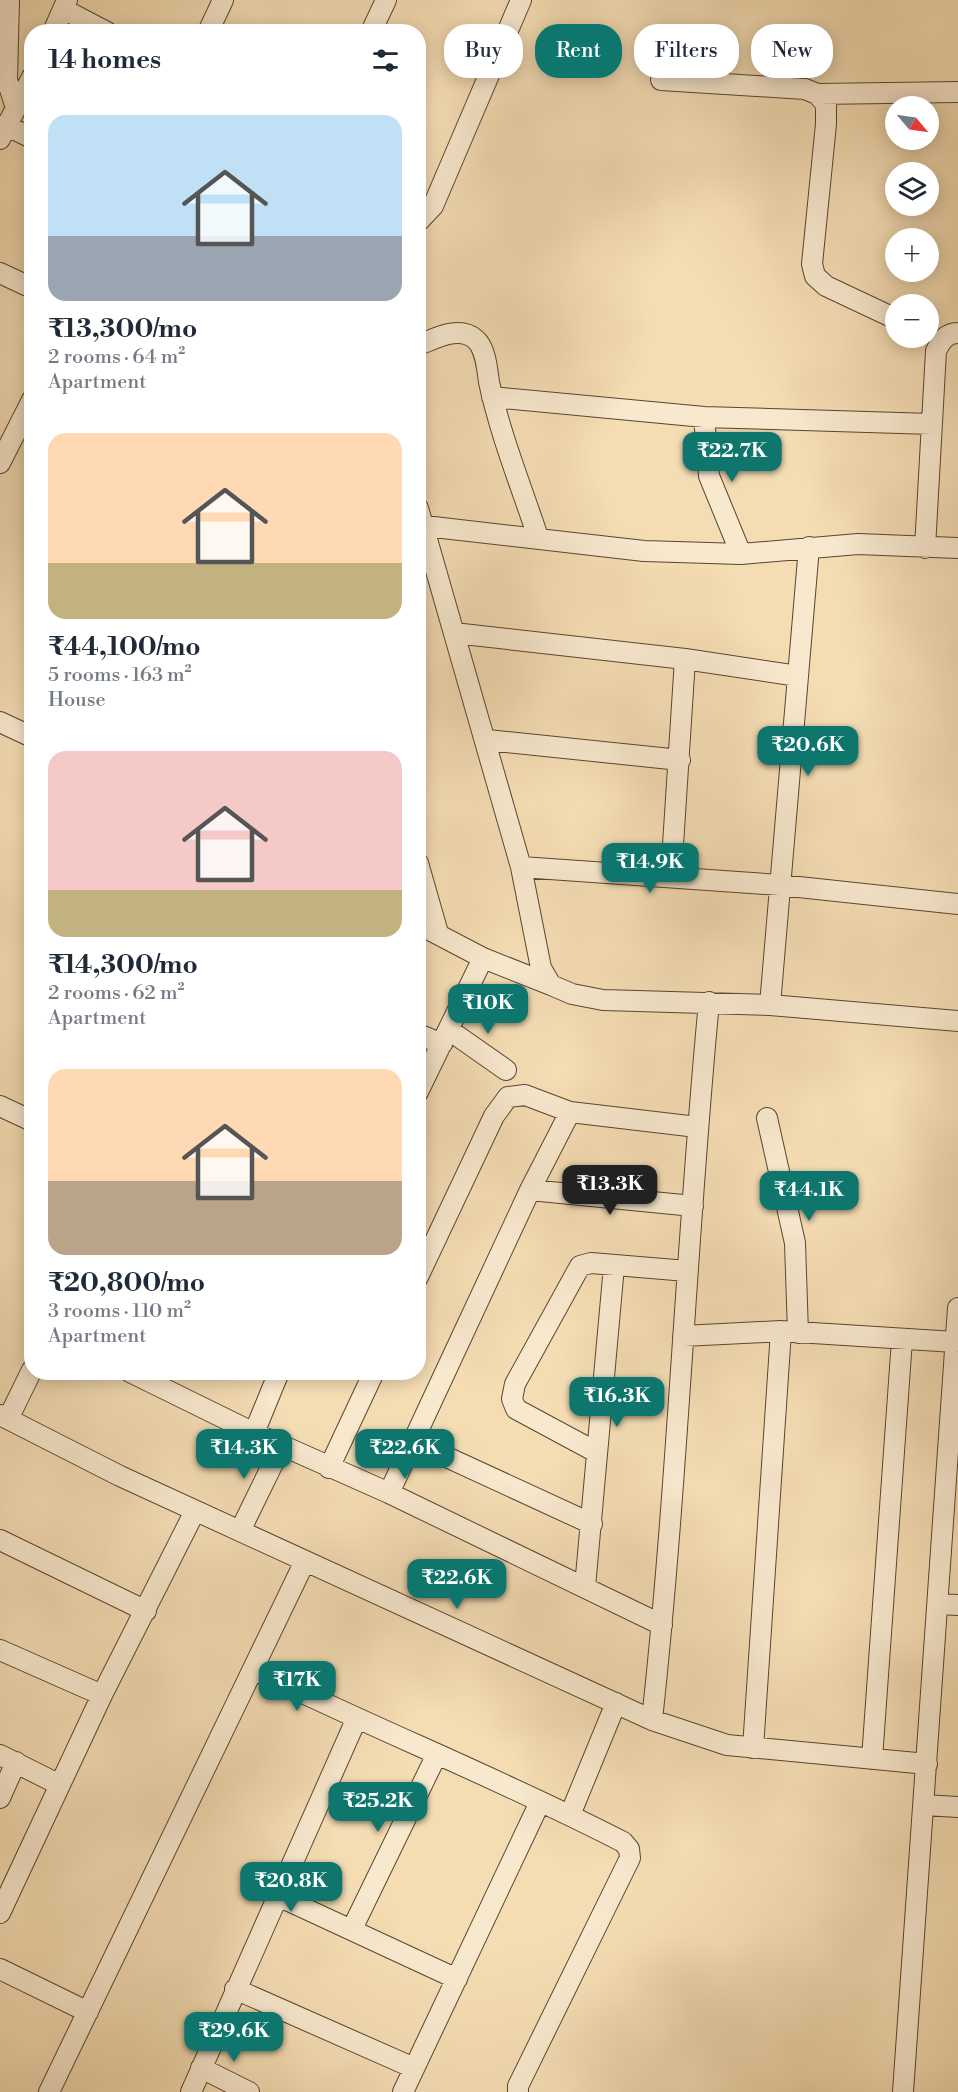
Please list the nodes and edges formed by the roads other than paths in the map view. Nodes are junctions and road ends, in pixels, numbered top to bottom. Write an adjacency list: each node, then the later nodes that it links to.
1 (9, 0): 14 (street)
2 (223, 0): 8 (street)
3 (386, 0): 9 (street)
4 (521, 0): 16 (street)
5 (65, 4): 6 (street); 7 (street)
6 (56, 24)
7 (95, 24)
8 (212, 24)
9 (375, 24)
10 (661, 80): 13 (street)
11 (24, 92): 14 (street)
12 (958, 92): 13 (street)
13 (817, 94): 19 (street)
14 (6, 125): 15 (street)
15 (24, 134)
16 (426, 213)
17 (0, 273): 18 (street)
18 (24, 284)
19 (885, 314)
20 (943, 336): 25 (street)
21 (426, 342): 22 (street)
22 (492, 397): 24 (street); 30 (street)
23 (24, 409): 26 (street)
24 (704, 417): 25 (street); 34 (street)
25 (932, 424): 32 (street)
26 (8, 426): 27 (street)
27 (0, 463)
28 (426, 518): 30 (street)
29 (426, 532): 35 (street)
30 (538, 537): 34 (street)
31 (809, 547): 32 (street); 34 (street); 37 (street)
32 (925, 548): 33 (street)
33 (958, 548)
34 (741, 554)
35 (454, 633): 36 (street); 40 (street)
36 (685, 659): 37 (street); 41 (street)
37 (798, 676): 44 (street)
38 (0, 722): 39 (street)
39 (24, 733)
40 (487, 740): 41 (street); 42 (street)
41 (680, 760): 43 (street)
42 (522, 867): 43 (street); 50 (street)
43 (671, 876): 44 (street)
44 (780, 885): 46 (street); 52 (street)
45 (426, 891): 48 (street)
46 (958, 904)
47 (426, 928): 48 (street)
48 (438, 933): 49 (street)
49 (483, 958): 50 (street); 55 (street)
50 (551, 985): 51 (street)
51 (709, 1002): 52 (street); 62 (street)
52 (770, 1005): 53 (street)
53 (958, 1021)
54 (426, 1035): 55 (street)
55 (445, 1037): 56 (street); 57 (street)
56 (506, 1070)
57 (426, 1076)
58 (0, 1106): 60 (street)
59 (570, 1112): 62 (street); 63 (street); 65 (street)
60 (24, 1117)
61 (767, 1118): 69 (street)
62 (697, 1127): 64 (street)
63 (530, 1190): 64 (street); 79 (street)
64 (693, 1206): 67 (street)
65 (426, 1260)
66 (614, 1266): 67 (street); 81 (street); 81 (street)
67 (687, 1271): 70 (street)
68 (958, 1308): 72 (street)
69 (789, 1332): 70 (street); 71 (street); 100 (street)
70 (683, 1336): 93 (street)
71 (902, 1340): 72 (street); 103 (street)
72 (955, 1342): 85 (street)
73 (26, 1380): 77 (street)
74 (146, 1380): 78 (street)
75 (276, 1380): 78 (street)
76 (370, 1380): 82 (street)
77 (4, 1417): 84 (street)
78 (254, 1433): 80 (street)
79 (414, 1442): 83 (street); 86 (street)
80 (282, 1445): 82 (street); 87 (street)
81 (596, 1452): 86 (street)
82 (329, 1467): 83 (street)
83 (389, 1493): 90 (street)
84 (195, 1510): 87 (street); 92 (street)
85 (950, 1516): 91 (street)
86 (592, 1524): 90 (street)
87 (240, 1531): 89 (street)
88 (0, 1540): 92 (street)
89 (305, 1561): 95 (street); 97 (street)
90 (585, 1587): 93 (street)
91 (948, 1604): 104 (street)
92 (146, 1611): 96 (street)
93 (662, 1624): 99 (street)
94 (0, 1650): 96 (street)
95 (255, 1670): 98 (street); 117 (street)
96 (102, 1695): 105 (street)
97 (616, 1703): 99 (street); 110 (street)
98 (356, 1720): 101 (street); 111 (street)
99 (652, 1720): 100 (street)
100 (753, 1748): 103 (street)
101 (437, 1754): 107 (street); 113 (street)
102 (8, 1758): 105 (street); 106 (street)
103 (872, 1759): 104 (street)
104 (927, 1764): 108 (street)
105 (60, 1785): 112 (street)
106 (0, 1798)
107 (540, 1802): 110 (street); 115 (street)
108 (925, 1805): 109 (street); 125 (street)
109 (958, 1807)
110 (570, 1815): 124 (street)
111 (278, 1896): 113 (street); 116 (street)
112 (0, 1913)
113 (352, 1929): 115 (street)
114 (0, 1969): 117 (street)
115 (457, 1979): 119 (street)
116 (235, 1989): 118 (street); 119 (street)
117 (88, 2012): 120 (street)
118 (201, 2068): 121 (street); 122 (street)
119 (414, 2068): 123 (street)
120 (49, 2092)
121 (191, 2092)
122 (249, 2092)
123 (403, 2092)
124 (518, 2092)
125 (903, 2092)

